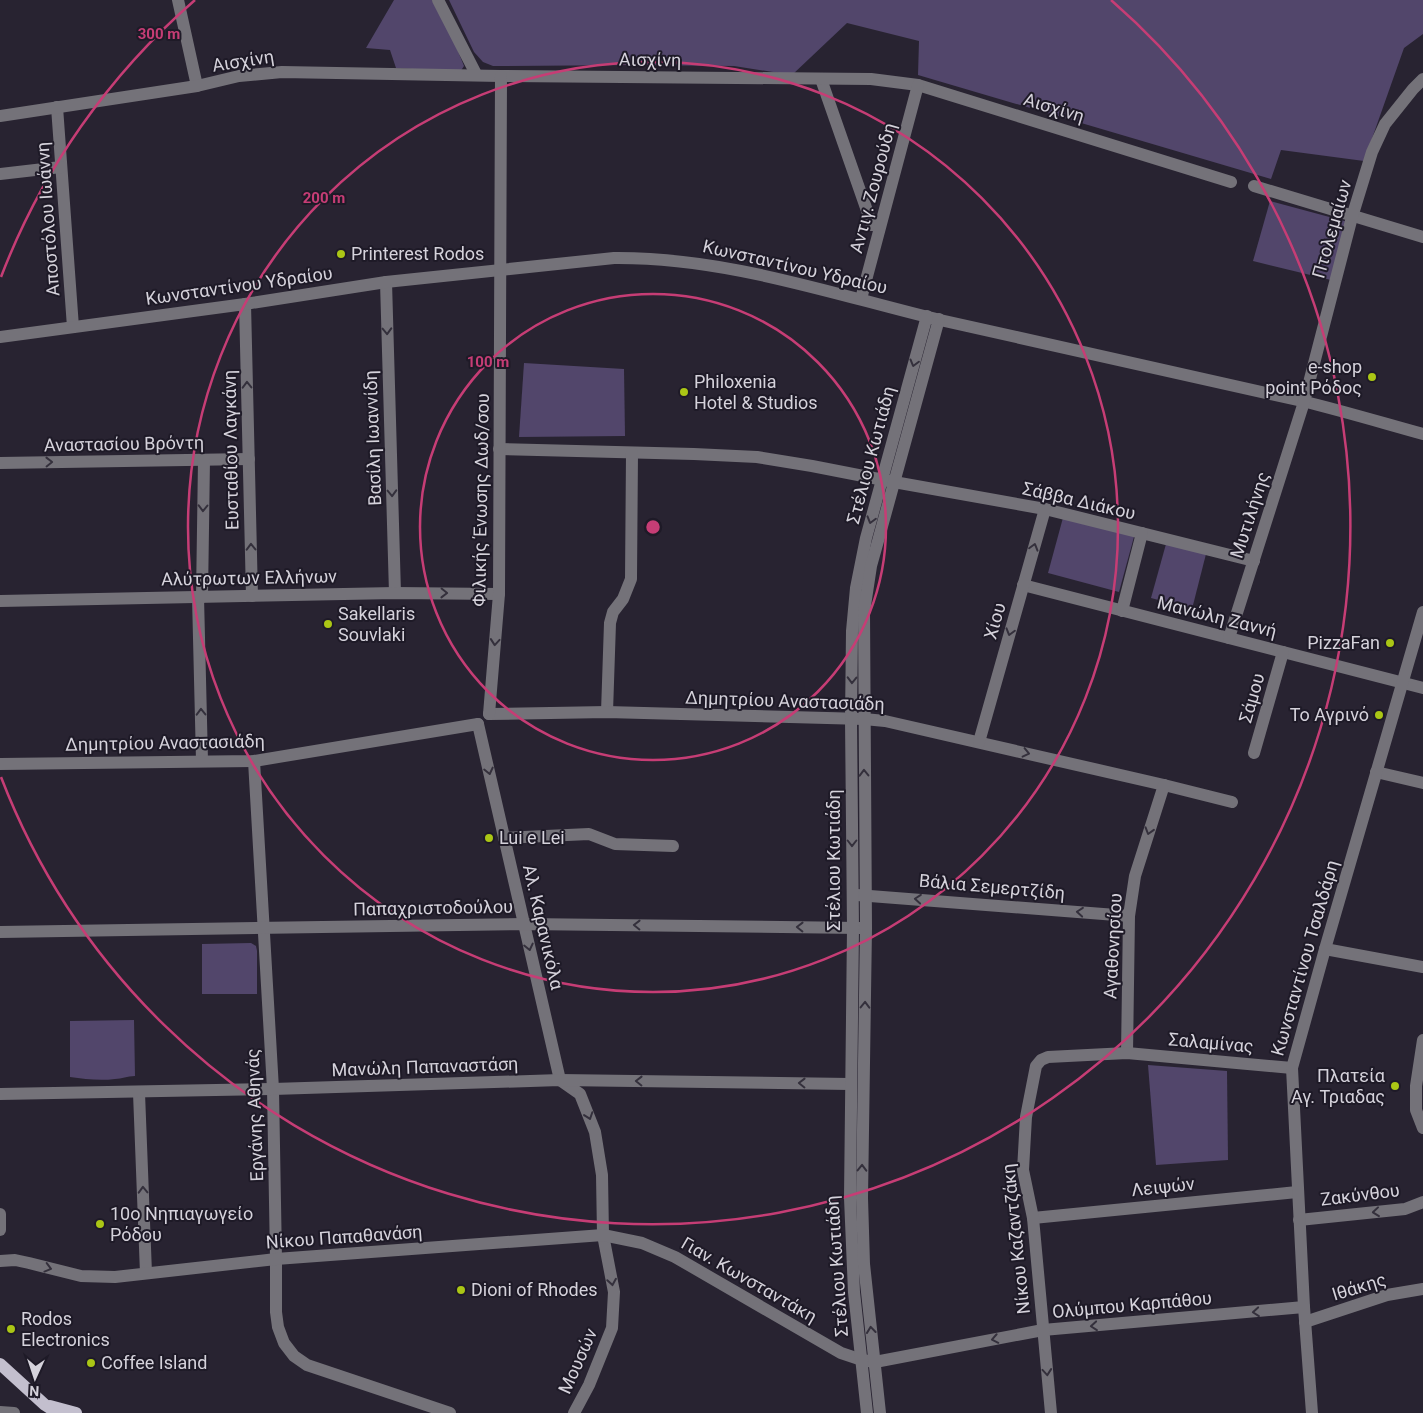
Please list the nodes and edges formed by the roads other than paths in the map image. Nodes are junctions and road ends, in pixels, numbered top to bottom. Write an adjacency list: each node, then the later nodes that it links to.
1 (178, 0): 7 (street)
2 (438, 0): 3 (street)
3 (476, 74): 4 (street, Αισχίνη); 7 (street, Αισχίνη)
4 (501, 76): 5 (street, Αισχίνη); 18 (street, Φιλικής Ένωσης Δωδ/σου)
5 (821, 79): 8 (street, Αισχίνη); 16 (street)
6 (1423, 79): 15 (street, Πτολεμαίων)
7 (197, 86): 9 (street, Αισχίνη)
8 (918, 86): 13 (street, Αισχίνη); 20 (street, Αντιγ. Ζουρούδη)
9 (57, 107): 10 (street, Αισχίνη); 11 (street, Αποστόλου Ιωάννη)
10 (0, 116)
11 (61, 167): 12 (street); 23 (street, Αποστόλου Ιωάννη)
12 (0, 174)
13 (1231, 182)
14 (1254, 186): 15 (street)
15 (1352, 216): 17 (street); 25 (street, Πτολεμαίων)
16 (872, 225)
17 (1423, 237)
18 (500, 271): 19 (street, Κωνσταντίνου Υδραίου); 20 (street, Κωνσταντίνου Υδραίου); 27 (street, Φιλικής Ένωσης Δωδ/σου)
19 (386, 282): 21 (street, Κωνσταντίνου Υδραίου); 37 (street, Βασίλη Ιωαννίδη, one-way to 37)
20 (861, 299): 22 (street, Κωνσταντίνου Υδραίου)
21 (245, 304): 23 (street, Κωνσταντίνου Υδραίου); 29 (street, Ευσταθίου Λαγκάνη, one-way to 21)
22 (933, 318): 25 (street, Κωνσταντίνου Υδραίου); 32 (street, Στέλιου Κωτιάδη)
23 (73, 328): 24 (street, Κωνσταντίνου Υδραίου)
24 (0, 337)
25 (1304, 402): 26 (street, Κωνσταντίνου Υδραίου); 35 (street, Μυτιλήνης)
26 (1423, 434)
27 (499, 449): 28 (street, Σάββα Διάκου); 38 (street, Φιλικής Ένωσης Δωδ/σου)
28 (632, 453): 32 (street, Σάββα Διάκου); 48 (street)
29 (249, 459): 30 (street, Αναστασίου Βρόντη); 39 (street, Ευσταθίου Λαγκάνη, one-way to 29)
30 (204, 460): 31 (street, Αναστασίου Βρόντη, one-way to 30); 40 (street, one-way to 40)
31 (0, 463)
32 (888, 481): 33 (street, Σάββα Διάκου); 50 (street, Στέλιου Κωτιάδη)
33 (1045, 509): 34 (street, Σάββα Διάκου); 36 (street, Χίου, one-way to 33)
34 (1142, 533): 35 (street, Σάββα Διάκου); 42 (street)
35 (1254, 561): 44 (street, Μυτιλήνης)
36 (1023, 585): 42 (street, Μανώλη Ζαννή); 52 (street, Χίου, one-way to 52)
37 (395, 593): 38 (street, Αλύτρωτων Ελλήνων, one-way to 38); 39 (street, Αλύτρωτων Ελλήνων)
38 (499, 594): 49 (street, Φιλικής Ένωσης Δωδ/σου, one-way to 49)
39 (252, 596): 40 (street, Αλύτρωτων Ελλήνων)
40 (200, 597): 41 (street, Αλύτρωτων Ελλήνων); 54 (street, one-way to 40)
41 (0, 601)
42 (1122, 610): 44 (street, Μανώλη Ζαννή)
43 (1423, 612): 46 (street, Κωνσταντίνου Τσαλδάρη)
44 (1229, 638): 45 (street, Μανώλη Ζαννή)
45 (1283, 652): 46 (street, Μανώλη Ζαννή); 53 (street, Σάμου)
46 (1401, 683): 47 (street, Μανώλη Ζαννή); 57 (street, Κωνσταντίνου Τσαλδάρη)
47 (1423, 688)
48 (607, 712): 49 (street, Δημητρίου Αναστασιάδη); 50 (street, Δημητρίου Αναστασιάδη)
49 (489, 714): 51 (street)
50 (858, 719): 52 (street, Δημητρίου Αναστασιάδη); 63 (street, Στέλιου Κωτιάδη, one-way to 50); 64 (street, Στέλιου Κωτιάδη, one-way to 64)
51 (478, 724): 55 (street, Δημητρίου Αναστασιάδη); 61 (street, Αλ. Καρανικόλα, one-way to 61)
52 (979, 742): 59 (street, Δημητρίου Αναστασιάδη, one-way to 59)
53 (1254, 753)
54 (202, 761): 55 (street, Δημητρίου Αναστασιάδη); 56 (street, Δημητρίου Αναστασιάδη)
55 (254, 761): 67 (street, Εργάνης Αθηνάς)
56 (0, 764)
57 (1376, 772): 58 (street); 71 (street, Κωνσταντίνου Τσαλδάρη)
58 (1423, 783)
59 (1164, 785): 60 (street, Δημητρίου Αναστασιάδη); 65 (street, Αγαθονησίου, one-way to 65)
60 (1232, 802)
61 (504, 838): 62 (street); 66 (street, Αλ. Καρανικόλα)
62 (673, 846)
63 (866, 894): 64 (street, Βάλια Σεμερτζίδη); 65 (street, Βάλια Σεμερτζίδη, one-way to 63); 69 (street, Στέλιου Κωτιάδη)
64 (852, 895): 68 (street, Στέλιου Κωτιάδη)
65 (1129, 916): 74 (street, Αγαθονησίου)
66 (524, 924): 67 (street, Παπαχριστοδούλου); 68 (street, Παπαχριστοδούλου, one-way to 66); 76 (street, Αλ. Καρανικόλα, one-way to 76)
67 (265, 928): 70 (street, Παπαχριστοδούλου); 78 (street, Εργάνης Αθηνάς)
68 (852, 928): 69 (street, Παπαχριστοδούλου); 77 (street, Στέλιου Κωτιάδη)
69 (866, 928): 97 (street, Στέλιου Κωτιάδη, one-way to 69)
70 (0, 932)
71 (1325, 949): 72 (street); 75 (street, Κωνσταντίνου Τσαλδάρη)
72 (1423, 967)
73 (1423, 1040): 81 (street)
74 (1127, 1053): 75 (street, Σαλαμίνας); 85 (street, Νίκου Καζαντζάκη)
75 (1292, 1068): 82 (street, Κωνσταντίνου Τσαλδάρη)
76 (560, 1080): 77 (street, Μανώλη Παπαναστάση, one-way to 76); 78 (street, Μανώλη Παπαναστάση); 88 (street, Μουσών, one-way to 88)
77 (850, 1084): 96 (street, Στέλιου Κωτιάδη)
78 (273, 1090): 79 (street, Μανώλη Παπαναστάση); 89 (street, Εργάνης Αθηνάς)
79 (139, 1092): 80 (street, Μανώλη Παπαναστάση); 91 (street, one-way to 79)
80 (0, 1094)
81 (1423, 1128)
82 (1297, 1192): 85 (street, Λειψών); 86 (street, Κωνσταντίνου Τσαλδάρη)
83 (1423, 1202): 86 (street, Ζακύνθου, one-way to 86)
84 (0, 1214): 87 (street)
85 (1033, 1218): 95 (street, Νίκου Καζαντζάκη)
86 (1299, 1220): 93 (street, Κωνσταντίνου Τσαλδάρη)
87 (0, 1230)
88 (604, 1234): 89 (street, Νίκου Παπαθανάση); 96 (street, Γιαν. Κωνσταντάκη); 105 (street, Μουσών, one-way to 105)
89 (276, 1259): 91 (street, Νίκου Παπαθανάση); 104 (street, Εργάνης Αθηνάς)
90 (0, 1261): 91 (street, Νίκου Παπαθανάση, one-way to 91)
91 (146, 1273)
92 (1423, 1289): 94 (street, Ιθάκης)
93 (1304, 1308): 94 (street, Κωνσταντίνου Τσαλδάρη); 95 (street, Ολύμπου Καρπάθου, one-way to 95)
94 (1305, 1322): 109 (street, Κωνσταντίνου Τσαλδάρη)
95 (1043, 1330): 97 (street, Ολύμπου Καρπάθου, one-way to 97); 108 (street, Νίκου Καζαντζάκη, one-way to 108)
96 (862, 1360): 97 (street, Γιαν. Κωνσταντάκη); 106 (street, Στέλιου Κωτιάδη)
97 (875, 1362): 107 (street, Στέλιου Κωτιάδη)
98 (0, 1364): 99 (main road)
99 (44, 1409): 102 (main road); 103 (main road)
100 (0, 1412): 101 (street)
101 (14, 1413)
102 (58, 1413)
103 (76, 1413)
104 (450, 1413)
105 (574, 1413)
106 (867, 1413)
107 (880, 1413)
108 (1051, 1413)
109 (1312, 1413)

